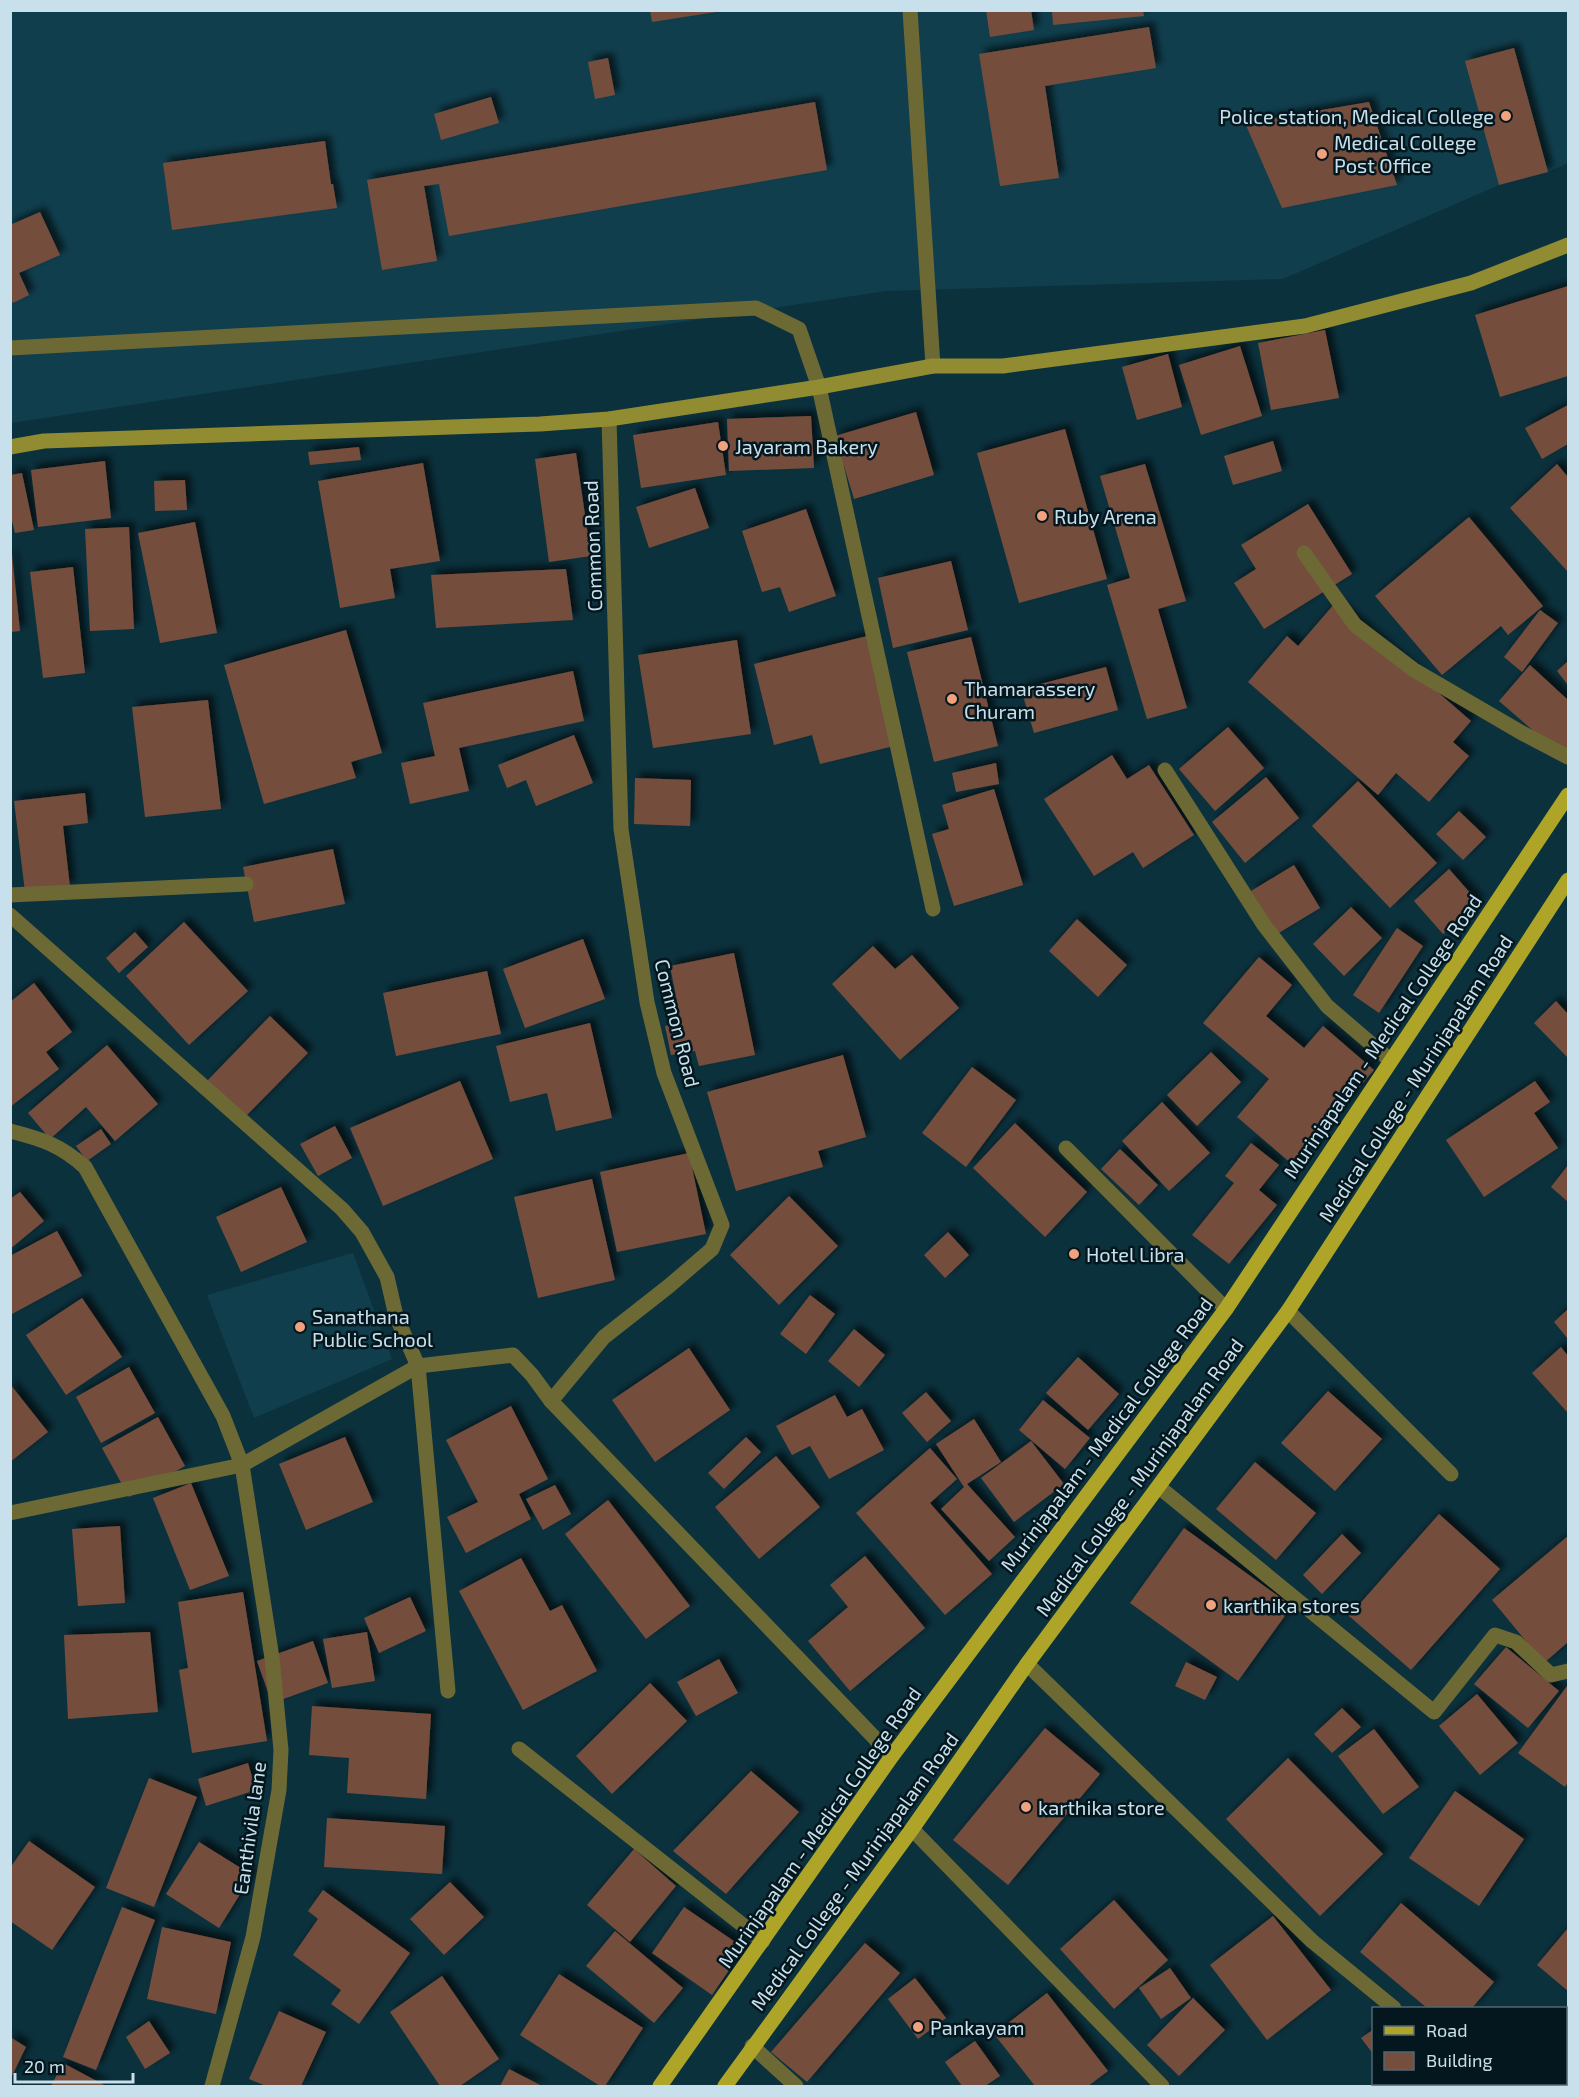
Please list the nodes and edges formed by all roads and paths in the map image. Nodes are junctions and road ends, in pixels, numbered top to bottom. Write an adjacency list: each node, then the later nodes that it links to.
1 (910, 10): 4 (street)
2 (1569, 245): 4 (main road)
3 (10, 348): 5 (street)
4 (933, 366): 5 (main road)
5 (819, 387): 6 (main road); 15 (street)
6 (609, 419): 7 (main road); 23 (street, Common Road)
7 (10, 447)
8 (1305, 553): 9 (street)
9 (1569, 757)
10 (1165, 770): 17 (street)
11 (1569, 795): 17 (main road, Murinjapalam - Medical College Road)
12 (1569, 880): 21 (main road, Medical College - Murinjapalam Road)
13 (246, 884): 14 (street)
14 (10, 895)
15 (933, 909)
16 (10, 915): 22 (street)
17 (1390, 1060): 20 (main road, Murinjapalam - Medical College Road)
18 (10, 1131): 24 (street, Eanthivila lane)
19 (1066, 1148): 20 (street)
20 (1226, 1309): 32 (main road, Murinjapalam - Medical College Road)
21 (1288, 1311): 25 (street); 26 (main road, Medical College - Murinjapalam Road)
22 (418, 1366): 23 (street); 24 (street); 30 (street)
23 (551, 1401): 32 (street)
24 (242, 1465): 27 (street); 37 (street, Eanthivila lane)
25 (1451, 1474)
26 (1159, 1487): 28 (main road, Medical College - Murinjapalam Road); 29 (street)
27 (10, 1513)
28 (1028, 1664): 33 (main road, Medical College - Murinjapalam Road); 35 (street)
29 (1569, 1671)
30 (448, 1690)
31 (519, 1749): 34 (street)
32 (892, 1756): 34 (main road, Murinjapalam - Medical College Road)
33 (912, 1829): 36 (main road, Medical College - Murinjapalam Road); 41 (street)
34 (763, 1941): 38 (main road, Murinjapalam - Medical College Road)
35 (1393, 2007)
36 (752, 2046): 39 (main road, Medical College - Murinjapalam Road); 40 (street)
37 (212, 2086)
38 (660, 2086)
39 (724, 2086)
40 (796, 2086)
41 (1162, 2086)

